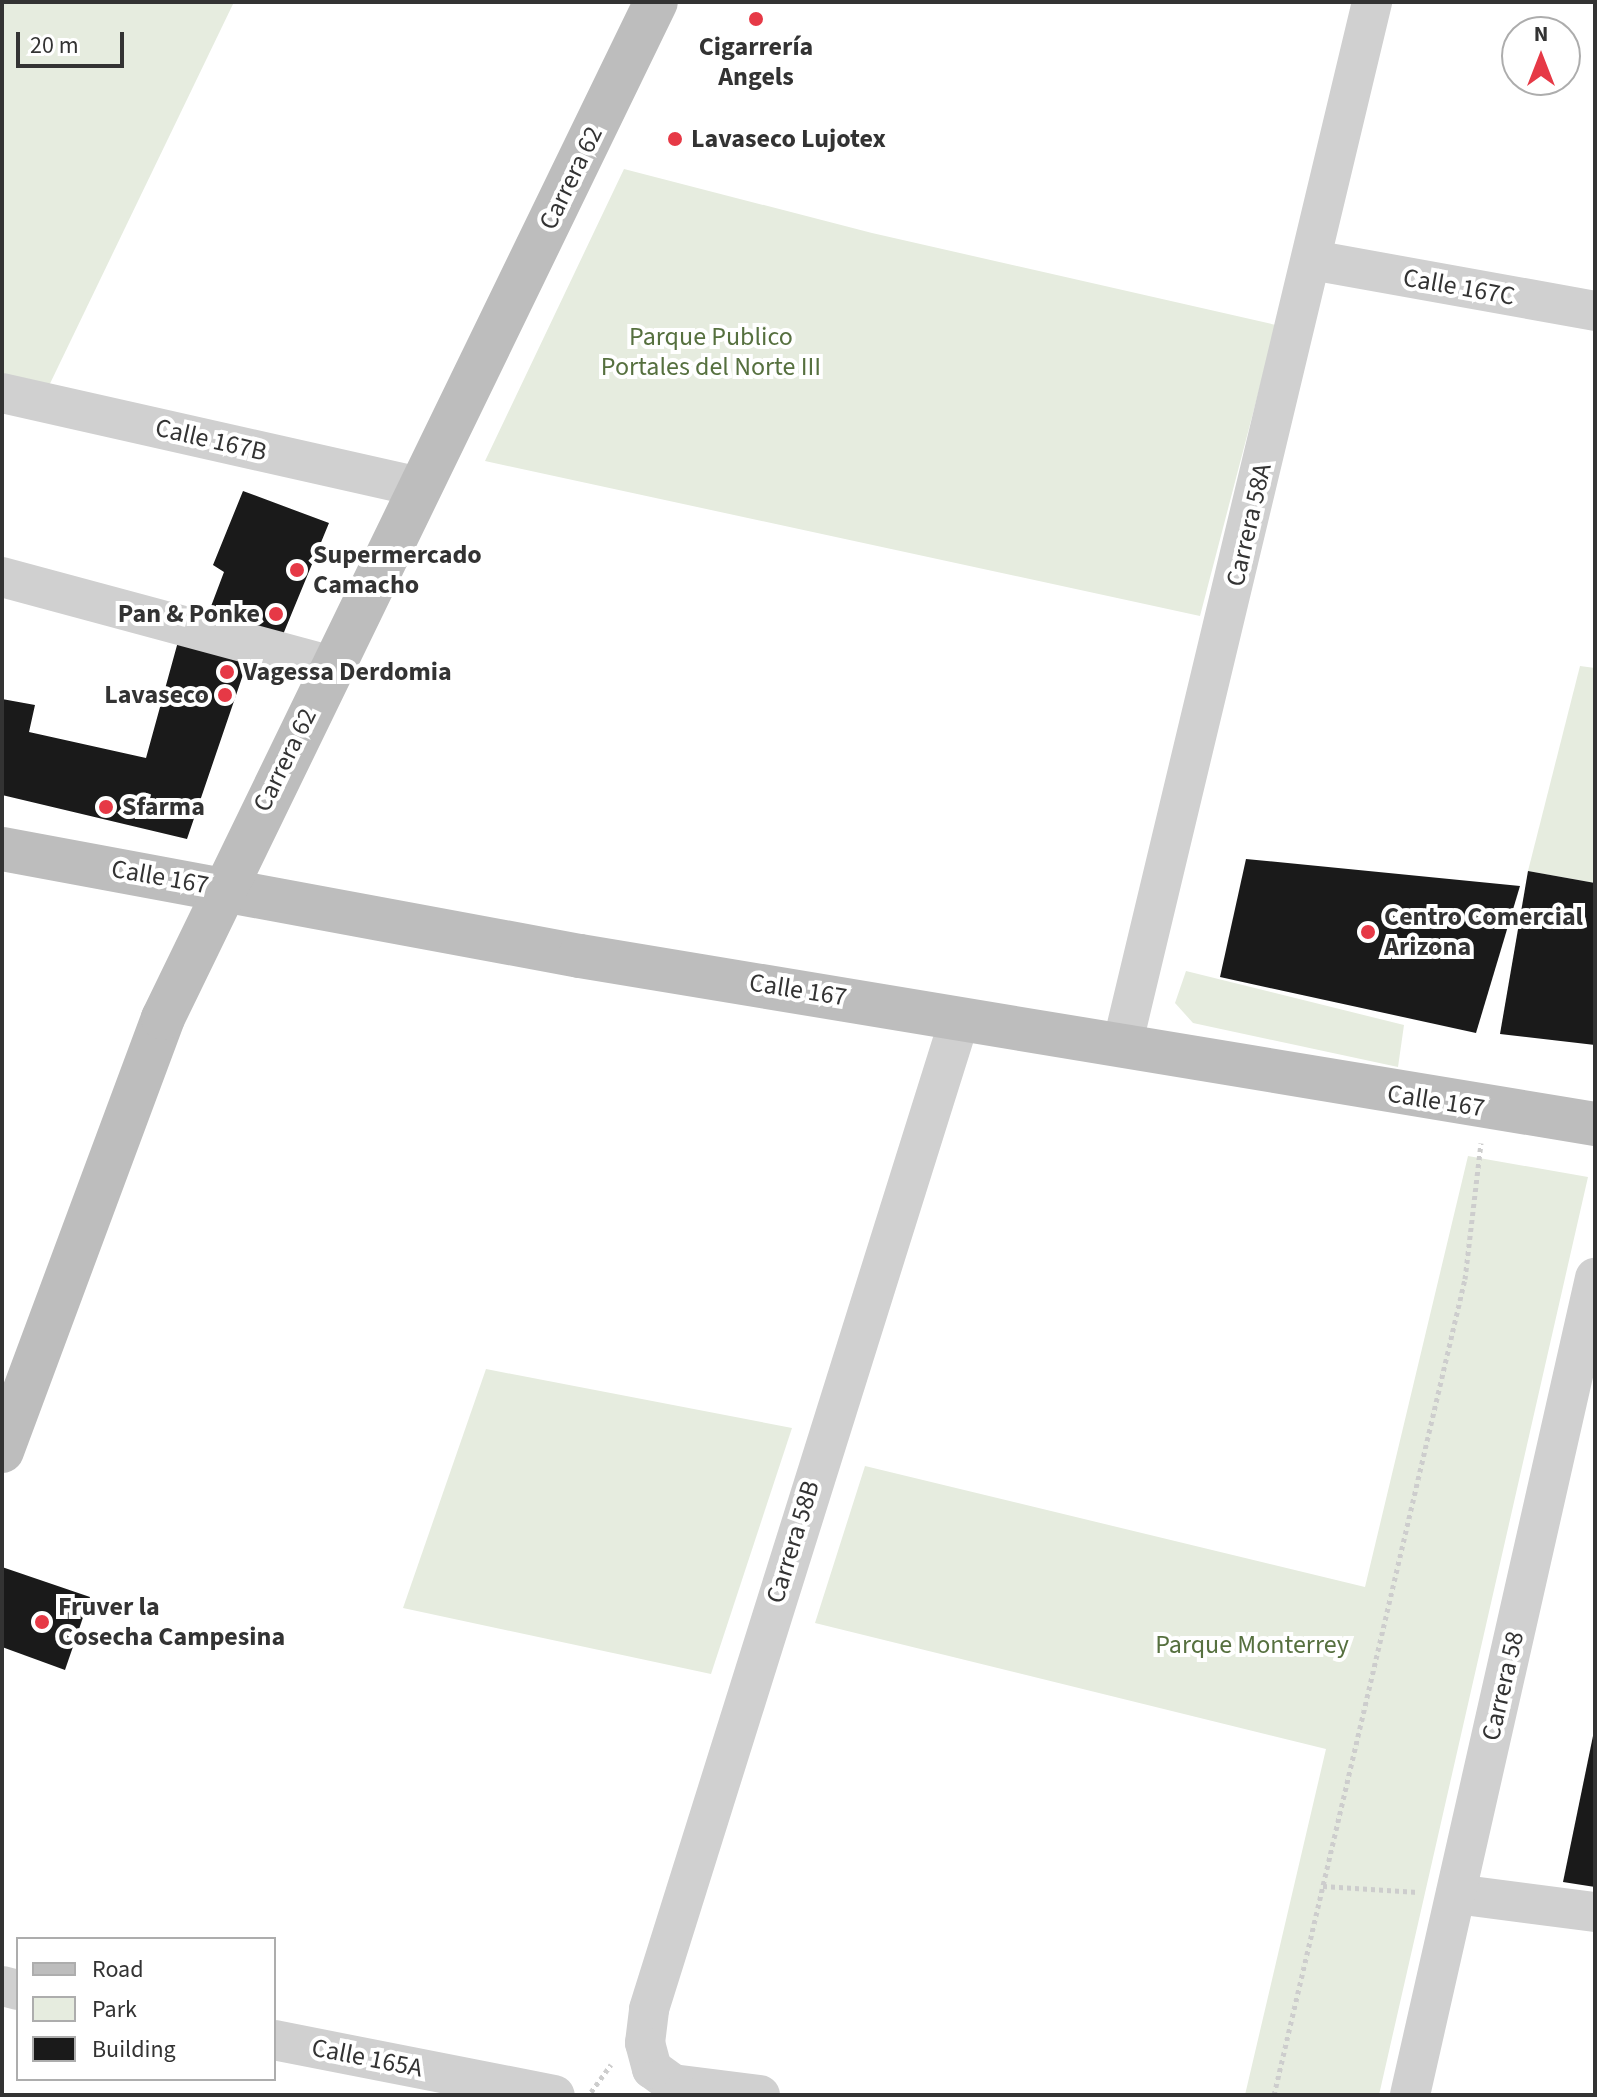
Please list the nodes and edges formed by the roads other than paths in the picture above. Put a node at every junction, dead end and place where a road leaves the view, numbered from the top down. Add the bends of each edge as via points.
1 (656, 2) edge
2 (1372, 2) edge
3 (1323, 262) dead end
4 (1595, 311) edge
5 (2, 393) edge
6 (420, 487) junction
7 (2, 577) edge
8 (332, 666) junction
9 (2, 849) edge
10 (222, 888) junction
11 (960, 1018) junction
12 (1122, 1046) junction
13 (1595, 1124) edge
14 (1595, 1278) edge
15 (2, 1451) edge
16 (1456, 1894) junction
17 (1595, 1912) edge
18 (276, 2040) edge
19 (555, 2095) edge
20 (760, 2095) edge
21 (1410, 2095) edge

1 - 6 street, Carrera 62
2 - 12 street, Carrera 58A
3 - 4 street, Calle 167C
5 - 6 street, Calle 167B
6 - 8 street, Carrera 62
7 - 8 street
8 - 10 street, Carrera 62
9 - 10 street, Calle 167
10 - 11 street, Calle 167 via 580,956
10 - 15 street, Carrera 62 via 163,1018
11 - 12 street, Calle 167
11 - 20 street, Carrera 58B via 649,2009 645,2043 652,2069 673,2084
12 - 13 street, Calle 167
14 - 16 street, Carrera 58
16 - 17 street
16 - 21 street, Carrera 58
18 - 19 street, Calle 165A

